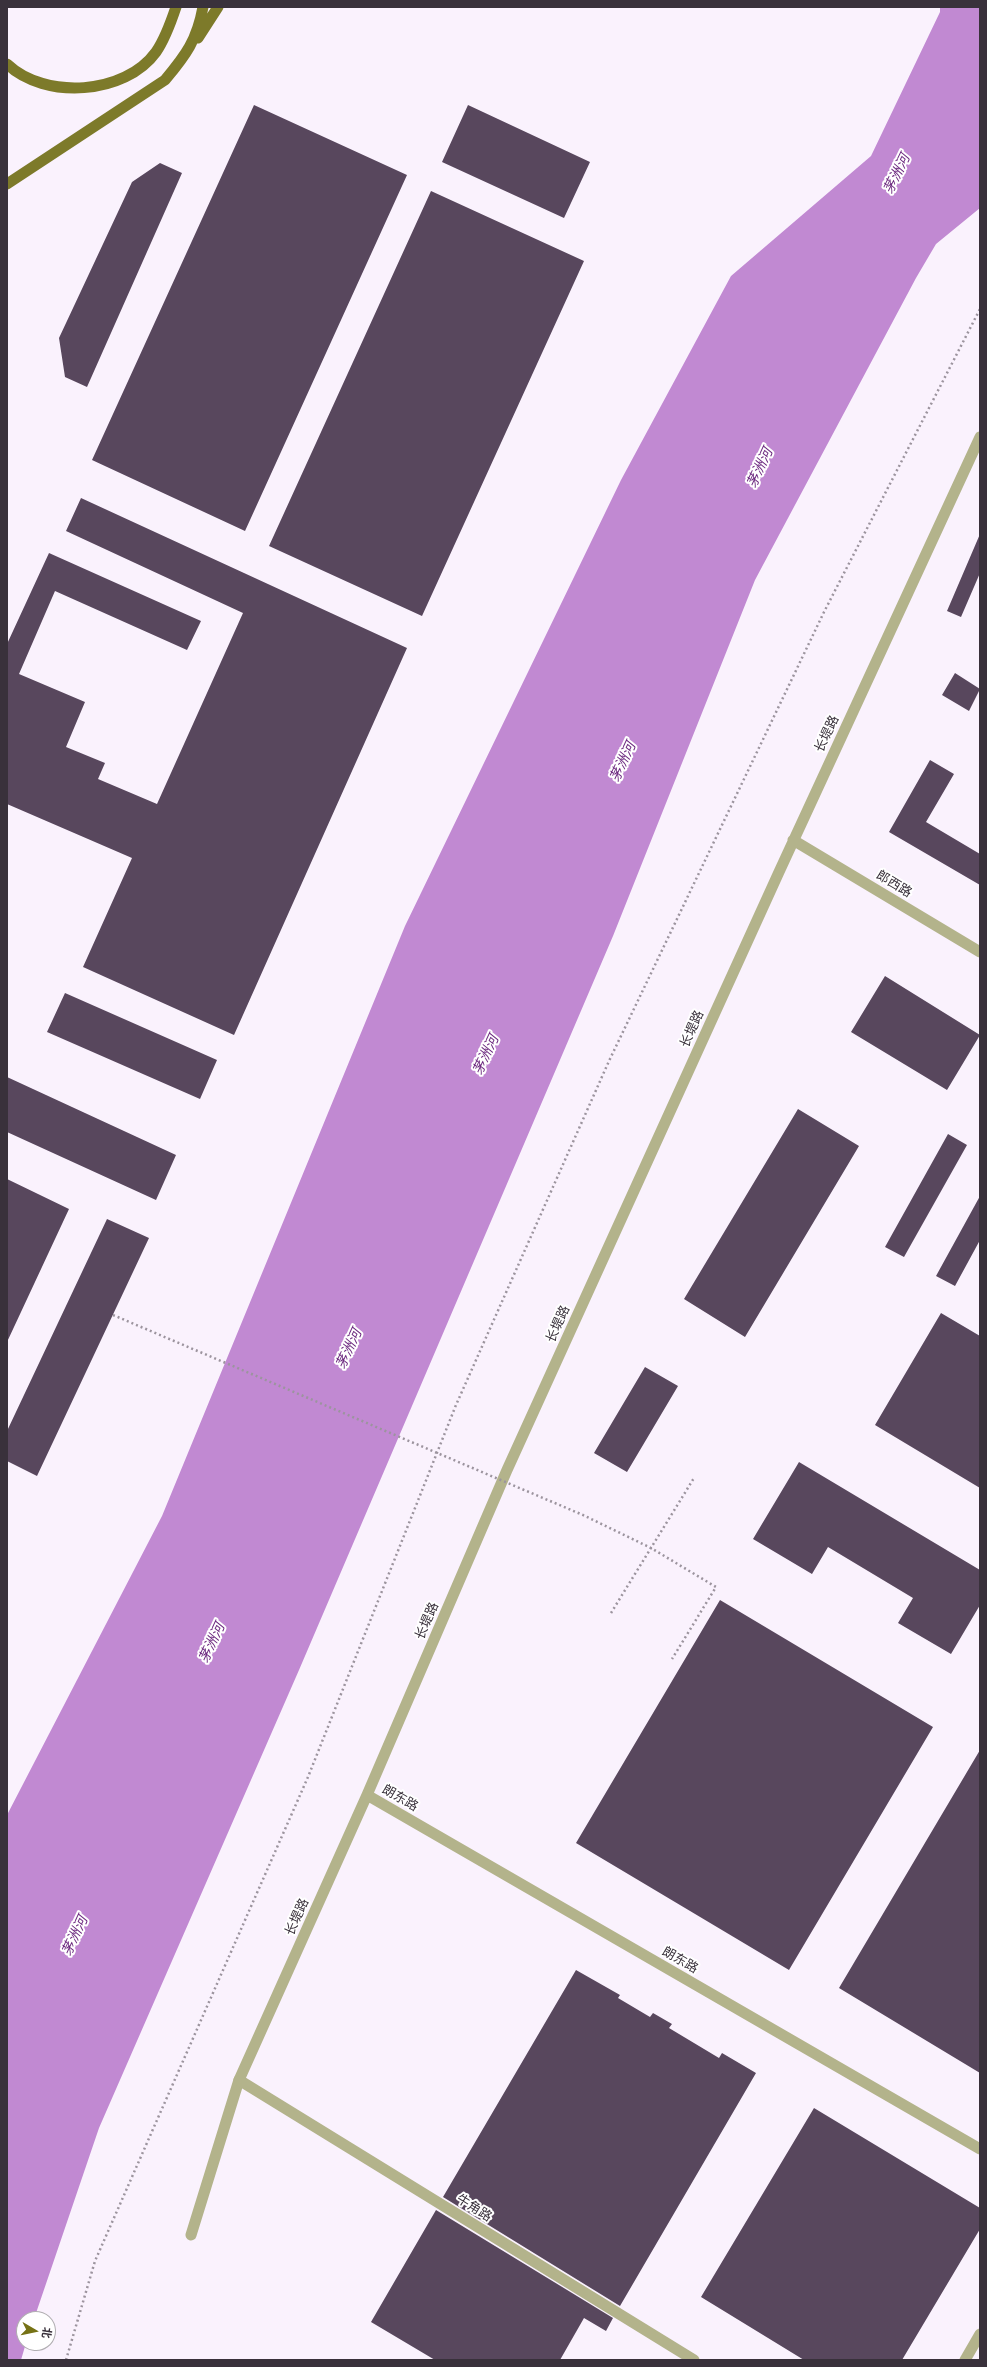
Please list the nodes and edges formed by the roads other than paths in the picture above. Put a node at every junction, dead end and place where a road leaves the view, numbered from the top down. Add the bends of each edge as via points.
1 (176, 7) edge
2 (203, 7) edge
3 (218, 7) edge
4 (185, 56) junction
5 (7, 64) edge
6 (7, 184) edge
7 (980, 437) edge
8 (793, 840) junction
9 (980, 952) edge
10 (367, 1795) junction
11 (239, 2080) junction
12 (980, 2149) edge
13 (191, 2235) dead end
14 (980, 2334) edge
15 (694, 2360) edge
16 (965, 2360) edge

1 - 5 main road via 156,52 137,70 103,86 69,88 42,84
2 - 4 main road via 199,27
3 - 4 main road
4 - 6 main road via 165,80
7 - 8 street, 长堤路
8 - 9 street, 郎西路
8 - 10 street, 长堤路 via 507,1470
10 - 11 street, 长堤路
10 - 12 street, 朗东路
11 - 13 street, 长堤路
11 - 15 street, 牛角路
14 - 16 street

